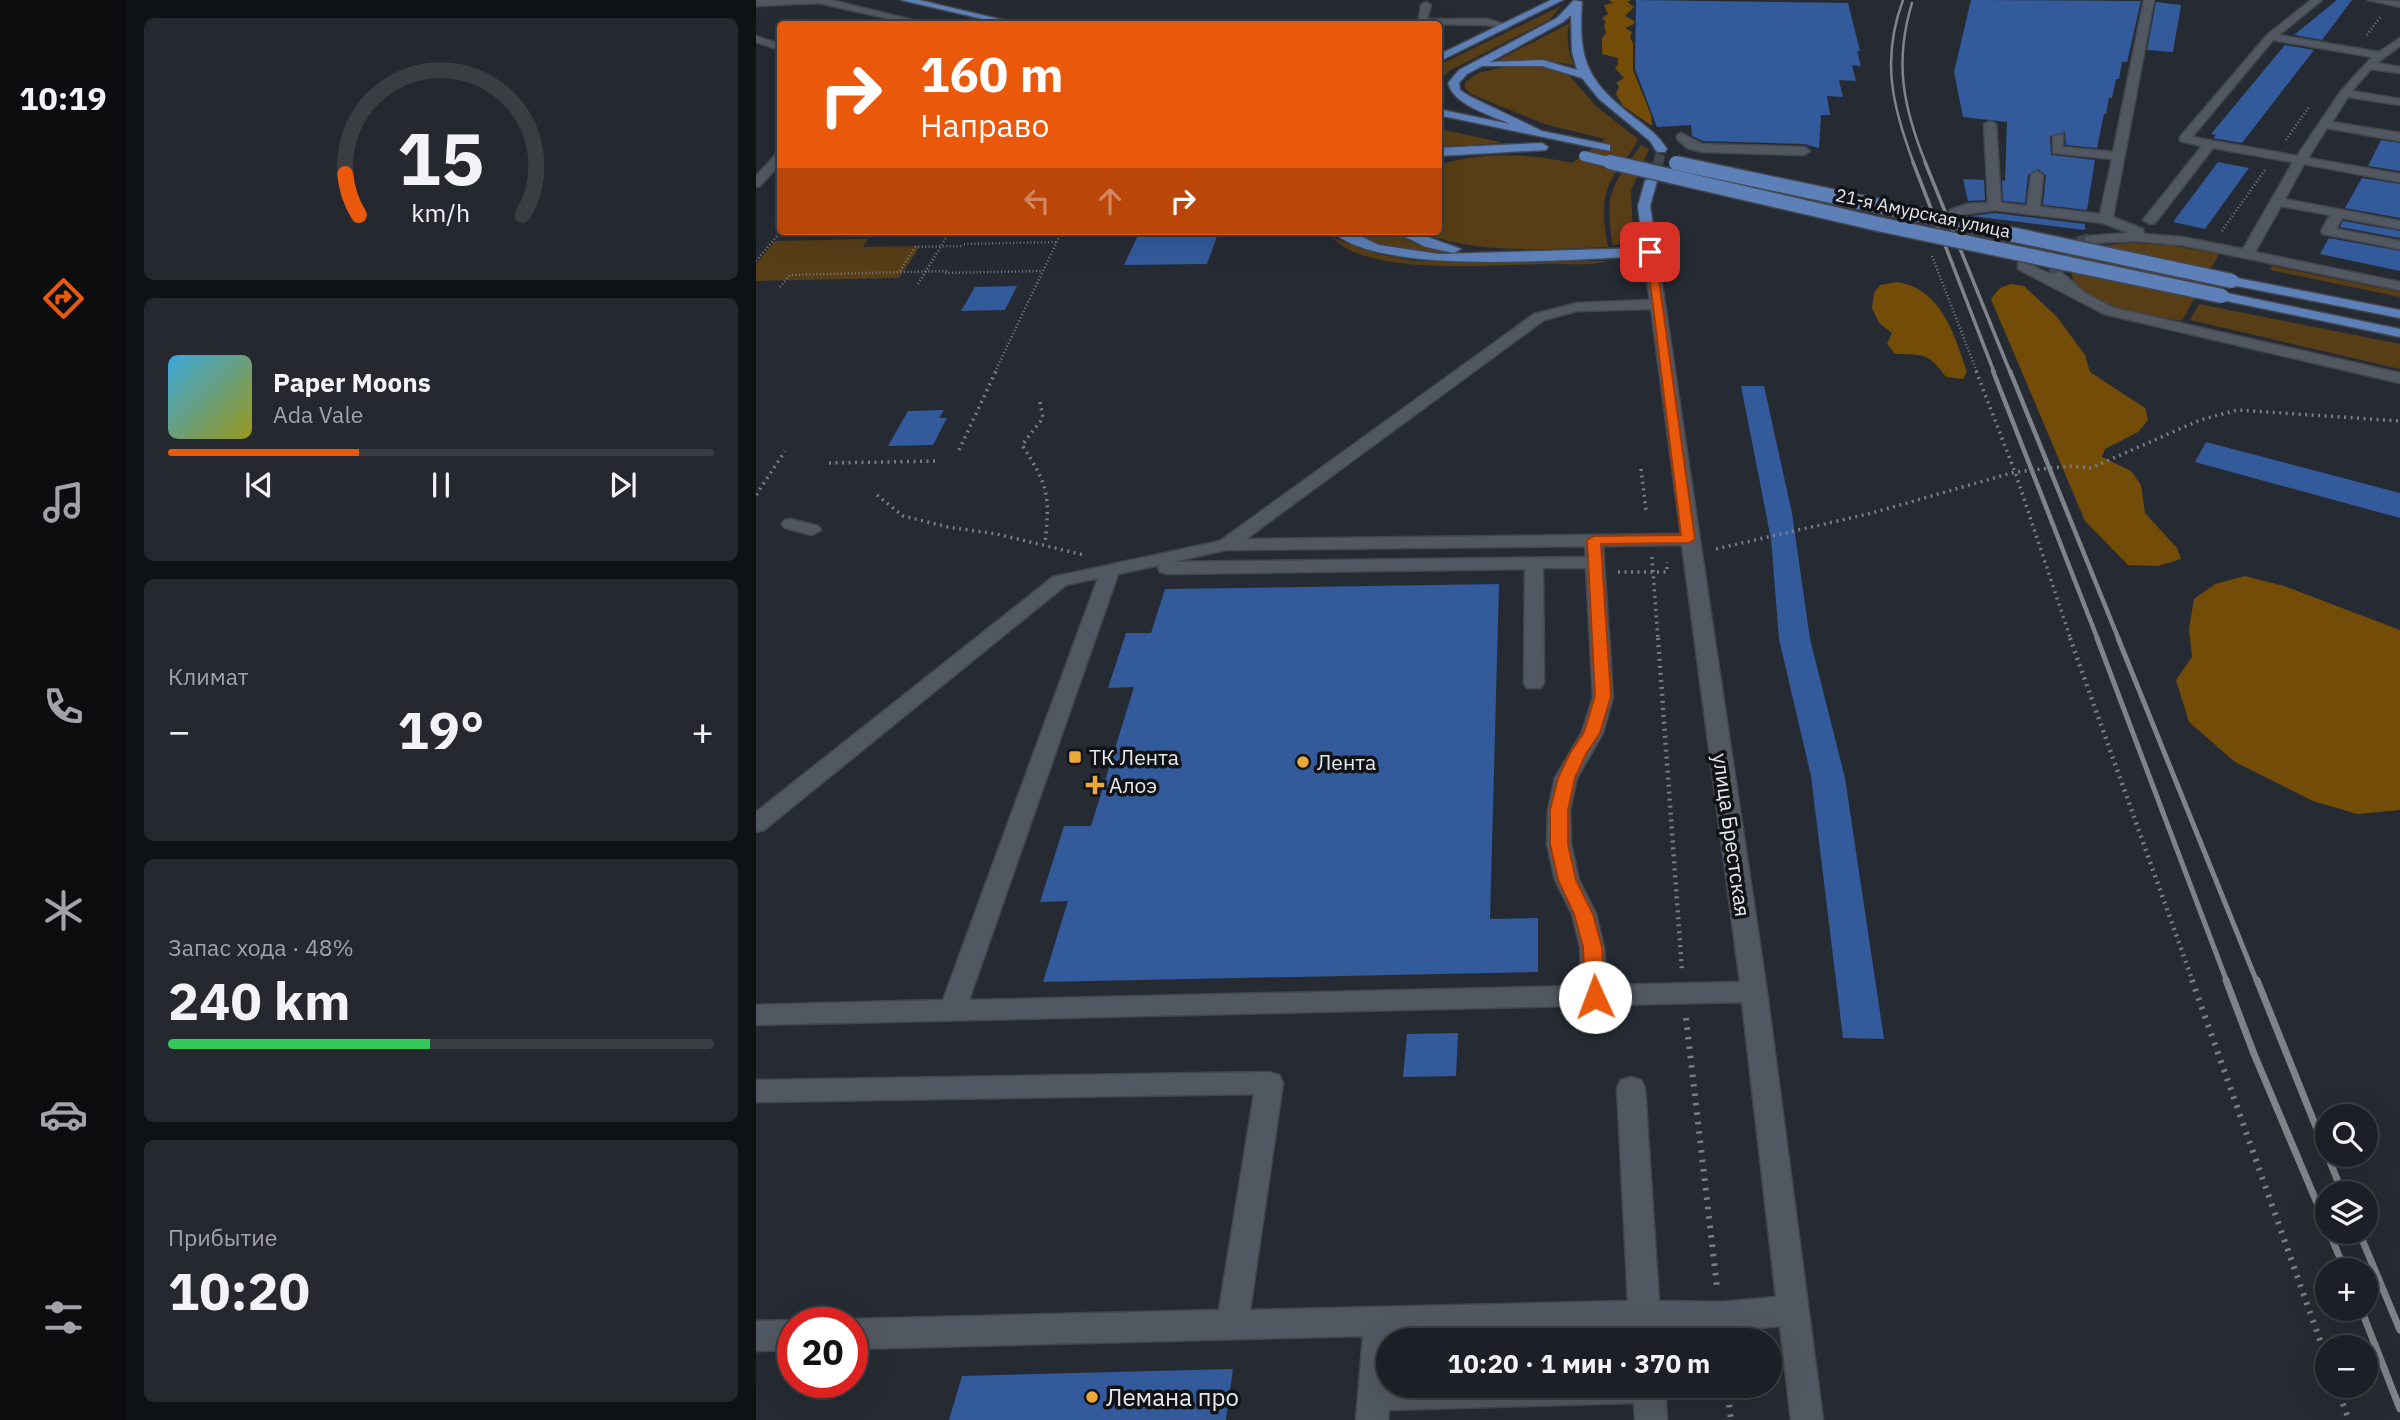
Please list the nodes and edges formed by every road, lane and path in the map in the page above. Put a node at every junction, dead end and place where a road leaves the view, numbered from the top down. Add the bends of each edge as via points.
1 (810, 0) edge
2 (906, 0) edge
3 (2149, 0) edge
4 (2318, 0) edge
5 (2372, 0) edge
6 (1555, 1) edge
7 (1577, 2) edge
8 (756, 3) edge
9 (2400, 4) edge
10 (1426, 5) dead end
11 (756, 16) edge
12 (910, 21) edge
13 (1001, 21) edge
14 (1421, 21) edge
15 (1442, 22) edge
16 (1506, 26) junction
17 (2271, 37) junction
18 (756, 39) edge
19 (2400, 41) edge
20 (777, 46) edge
21 (2378, 55) junction
22 (1442, 56) edge
23 (2368, 65) junction
24 (1470, 69) junction
25 (2400, 70) edge
26 (1584, 75) junction
27 (2345, 93) junction
28 (2400, 102) edge
29 (1442, 113) edge
30 (1990, 124) dead end
31 (2326, 124) junction
32 (1442, 125) edge
33 (1538, 133) junction
34 (2059, 136) dead end
35 (1681, 137) dead end
36 (2400, 137) edge
37 (2210, 144) junction
38 (1542, 147) junction
39 (1481, 149) junction
40 (1661, 149) dead end
41 (1804, 151) dead end
42 (1442, 152) edge
43 (2118, 156) junction
44 (1442, 158) edge
45 (777, 160) edge
46 (2300, 160) junction
47 (2037, 175) dead end
48 (2400, 178) edge
49 (1651, 181) tunnel mouth
50 (756, 183) edge
51 (2277, 201) junction
52 (1995, 206) junction
53 (2033, 211) junction
54 (1955, 213) dead end
55 (2338, 213) junction
56 (2106, 219) junction
57 (2150, 220) dead end
58 (2400, 225) edge
59 (948, 235) edge
60 (1060, 235) edge
61 (1346, 235) edge
62 (1410, 235) edge
63 (778, 236) dead end
64 (2150, 237) junction
65 (2090, 240) tunnel mouth
66 (1056, 242) junction
67 (2400, 245) edge
68 (941, 246) junction
69 (1650, 252) junction
70 (1931, 253) dead end
71 (2248, 253) junction
72 (1517, 255) junction
73 (756, 261) edge
74 (2023, 266) dead end
75 (926, 271) junction
76 (1041, 271) junction
77 (899, 272) junction
78 (918, 284) dead end
79 (2400, 286) edge
80 (780, 287) dead end
81 (1658, 304) junction
82 (2400, 314) edge
83 (2400, 333) edge
84 (2400, 378) edge
85 (1040, 402) dead end
86 (2400, 421) edge
87 (959, 450) dead end
88 (786, 451) dead end
89 (939, 461) dead end
90 (829, 463) dead end
91 (1641, 469) dead end
92 (2015, 472) junction
93 (756, 495) edge
94 (877, 495) dead end
95 (1646, 510) dead end
96 (791, 524) dead end
97 (812, 530) dead end
98 (1689, 539) junction
99 (1594, 540) junction
100 (1045, 544) junction
101 (1226, 545) junction
102 (1713, 550) dead end
103 (1652, 556) dead end
104 (1667, 562) dead end
105 (1534, 563) junction
106 (1596, 567) junction
107 (1118, 570) junction
108 (1653, 572) junction
109 (1534, 683) dead end
110 (756, 824) edge
111 (1754, 992) junction
112 (1683, 994) junction
113 (1595, 997) junction
114 (953, 1009) junction
115 (756, 1015) edge
116 (1631, 1088) dead end
117 (756, 1091) edge
118 (1793, 1310) junction
119 (1720, 1317) junction
120 (1380, 1321) junction
121 (1232, 1325) junction
122 (1645, 1328) edge
123 (868, 1334) edge
124 (777, 1335) edge
125 (2318, 1335) edge
126 (756, 1336) edge
127 (1497, 1398) edge
128 (1650, 1398) edge
129 (1728, 1398) edge
130 (2341, 1398) edge
131 (1373, 1407) edge
132 (1651, 1420) edge
133 (1731, 1420) edge
134 (1807, 1420) edge
135 (2349, 1420) edge

1 - 8 street
1 - 11 street
1 - 12 street
2 - 13 main road
3 - 43 street
4 - 17 street
5 - 9 street
6 - 7 main road
6 - 16 main road
7 - 24 main road via 1560,20
7 - 26 main road via 1574,45
10 - 14 street
15 - 16 street
16 - 22 main road
17 - 21 street
17 - 37 street via 2184,139
18 - 20 street
19 - 21 street
21 - 23 street
23 - 25 street
23 - 27 street
24 - 26 main road via 1532,62
24 - 33 main road via 1453,83 1458,94
26 - 40 main road
27 - 28 street
27 - 31 street
29 - 33 main road, 21-я Амурская улица
30 - 52 street
31 - 36 street
31 - 46 street
32 - 38 main road, 21-я Амурская улица
33 - 82 main road, 21-я Амурская улица, bridge
34 - 43 street via 2057,150
35 - 41 street via 1702,148
37 - 46 street
37 - 57 street
38 - 39 main road
38 - 83 main road, 21-я Амурская улица, bridge via 1878,224
39 - 42 main road
39 - 44 main road
43 - 56 street
45 - 50 street
46 - 48 street
46 - 51 street
47 - 53 street
49 - 69 main road via 1644,206
51 - 55 street
51 - 71 street
52 - 53 street
52 - 54 street
53 - 56 street
55 - 58 street
55 - 67 street via 2328,231
56 - 64 street
59 - 68 path
60 - 66 path
61 - 72 main road via 1406,255 1455,259
62 - 72 main road via 1440,247
63 - 73 path
64 - 65 street
64 - 71 street
66 - 68 path
66 - 76 path
68 - 75 path
68 - 77 path via 915,247
69 - 72 main road
69 - 81 street, улица Брестская
70 - 92 path
71 - 79 street
74 - 84 street via 2061,281 2081,298 2109,311
75 - 76 path
75 - 77 path
75 - 78 path
76 - 87 path
77 - 80 path via 790,275
81 - 98 street, улица Брестская
81 - 101 street via 1577,307 1539,317
85 - 100 path via 1043,418 1022,445 1046,480 1050,496
86 - 92 path via 2237,410 2200,420 2091,468
88 - 93 path
89 - 90 path
91 - 95 path
92 - 102 path via 1872,513
92 - 125 path
94 - 100 path via 903,516
96 - 97 street
98 - 99 street
98 - 111 street, улица Брестская
99 - 101 street
99 - 106 street
100 - 107 path
101 - 107 street
103 - 108 path
104 - 108 path via 1667,572
105 - 106 street
105 - 107 street
105 - 109 street
106 - 108 path
106 - 113 street via 1603,696 1592,733 1566,778 1559,810 1559,844 1567,880 1584,914 1592,947
107 - 110 street via 1060,581
107 - 114 street
108 - 112 path
111 - 112 street
111 - 118 street, улица Брестская
112 - 113 street
112 - 119 path
113 - 114 street
114 - 115 street
116 - 122 street
117 - 121 street via 1269,1083
118 - 119 street
118 - 134 street, улица Брестская
119 - 122 street
120 - 121 street
120 - 122 street
120 - 131 street
121 - 123 street
124 - 126 street
127 - 131 street
128 - 132 street
129 - 133 path
130 - 135 path

